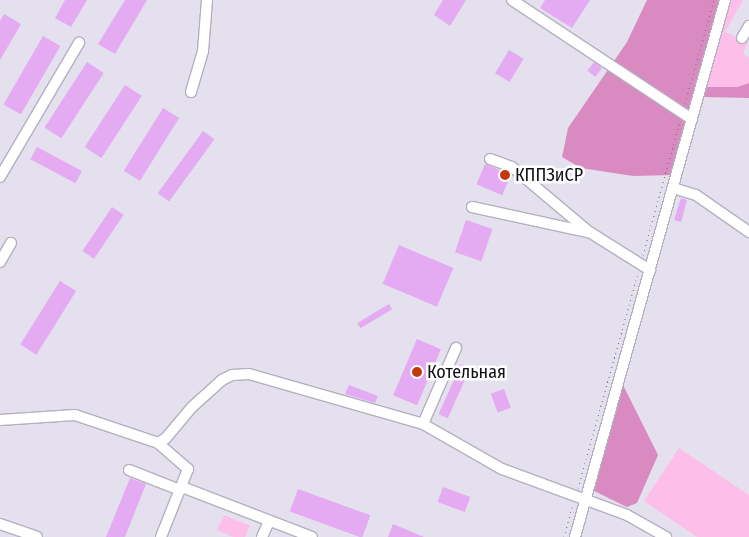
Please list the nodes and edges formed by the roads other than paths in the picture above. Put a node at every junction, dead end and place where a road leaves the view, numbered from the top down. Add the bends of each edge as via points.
1 (207, 0) edge
2 (512, 0) edge
3 (725, 0) edge
4 (749, 26) edge
5 (742, 38) dead end
6 (79, 43) dead end
7 (191, 92) dead end
8 (692, 119) junction
9 (490, 159) dead end
10 (0, 177) edge
11 (673, 188) junction
12 (472, 208) dead end
13 (749, 232) edge
14 (591, 233) junction
15 (12, 243) dead end
16 (0, 262) edge
17 (650, 270) junction
18 (456, 348) dead end
19 (0, 420) edge
20 (423, 424) junction
21 (158, 442) junction
22 (129, 470) dead end
23 (181, 488) junction
24 (586, 502) junction
25 (269, 521) junction
26 (0, 524) edge
27 (38, 537) edge
28 (161, 537) edge
29 (262, 537) edge
30 (310, 537) edge
31 (575, 537) edge
32 (666, 537) edge

1 - 7 street via 203,51
2 - 8 street
3 - 8 street
4 - 5 street
6 - 10 street
8 - 11 street
9 - 14 street via 512,167
11 - 13 street via 696,196
11 - 17 street
12 - 14 street
14 - 17 street
15 - 16 street
17 - 24 street
18 - 20 street
19 - 21 street via 75,415
20 - 21 street via 240,373 222,380 192,406 166,438
20 - 24 street via 502,469
21 - 23 street via 188,469
22 - 23 street
23 - 25 street
23 - 28 street
24 - 31 street
24 - 32 street via 627,515
25 - 29 street
25 - 30 street
26 - 27 street

